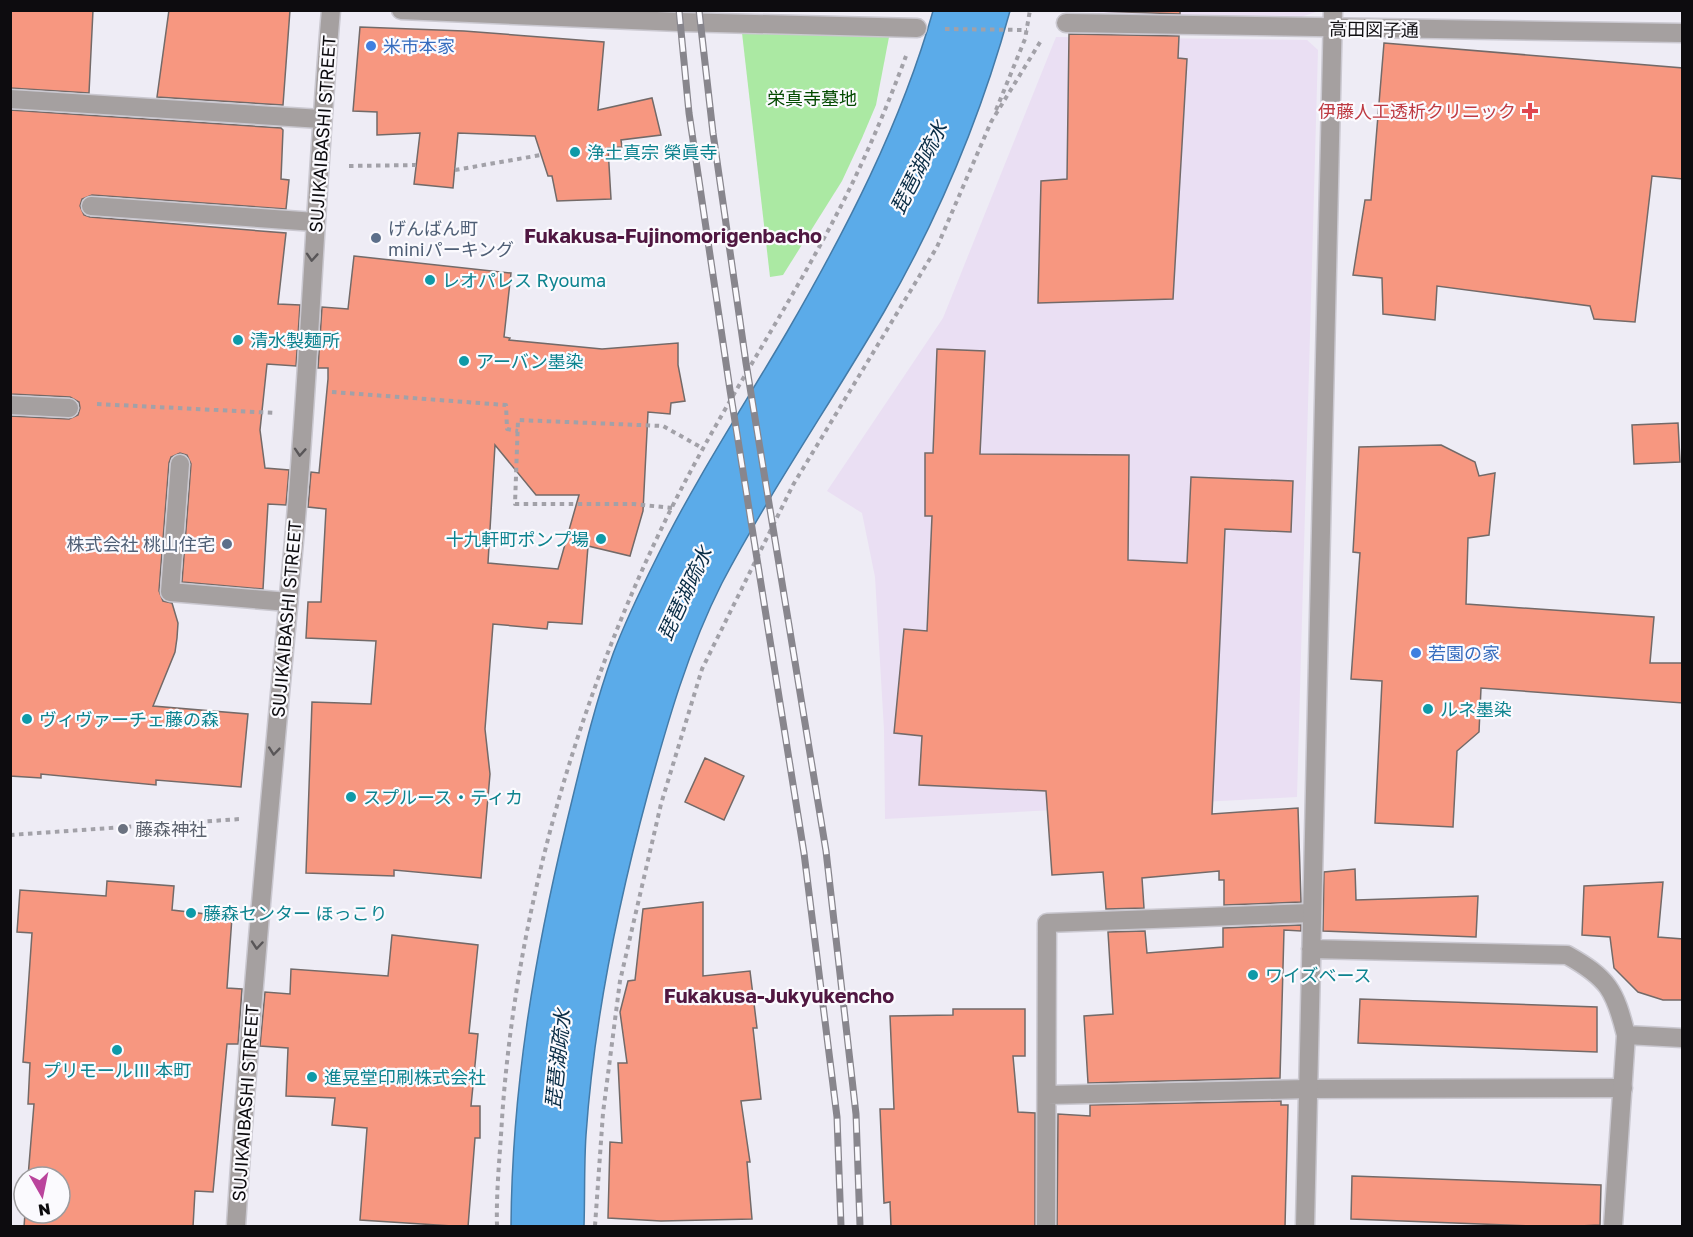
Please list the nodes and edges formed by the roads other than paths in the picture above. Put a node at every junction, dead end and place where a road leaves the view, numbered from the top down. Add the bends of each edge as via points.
1 (331, 10) edge
2 (401, 10) edge
3 (587, 14) edge
4 (725, 16) edge
5 (1332, 19) edge
6 (1066, 23) road end
7 (917, 28) road end
8 (1683, 33) edge
9 (10, 99) edge
10 (321, 119) junction
11 (91, 206) dead end
12 (315, 222) junction
13 (10, 405) edge
14 (69, 408) road end
15 (180, 464) dead end
16 (288, 602) junction
17 (1312, 913) junction
18 (1311, 949) junction
19 (1626, 1035) junction
20 (1683, 1038) edge
21 (1623, 1088) junction
22 (1308, 1089) junction
23 (1048, 1095) junction
24 (236, 1227) edge
25 (1046, 1227) edge
26 (1305, 1227) edge
27 (1613, 1227) edge

1 - 10 street, SUJIKAIBASHI STREET
2 - 3 street
3 - 4 street
4 - 7 street
5 - 6 street, 高田図子通
5 - 8 street, 高田図子通
5 - 17 street
9 - 10 street
10 - 12 street, SUJIKAIBASHI STREET
11 - 12 street
12 -> 16 street, SUJIKAIBASHI STREET
13 - 14 street
15 - 16 street via 170,592
16 -> 24 street, SUJIKAIBASHI STREET
17 - 18 street
17 - 23 street via 1047,923
18 - 19 street via 1567,955 1595,971 1618,999
18 - 22 street
19 - 20 street
19 - 21 street
21 - 22 street
21 - 27 street
22 - 23 street
22 - 26 street
23 - 25 street

